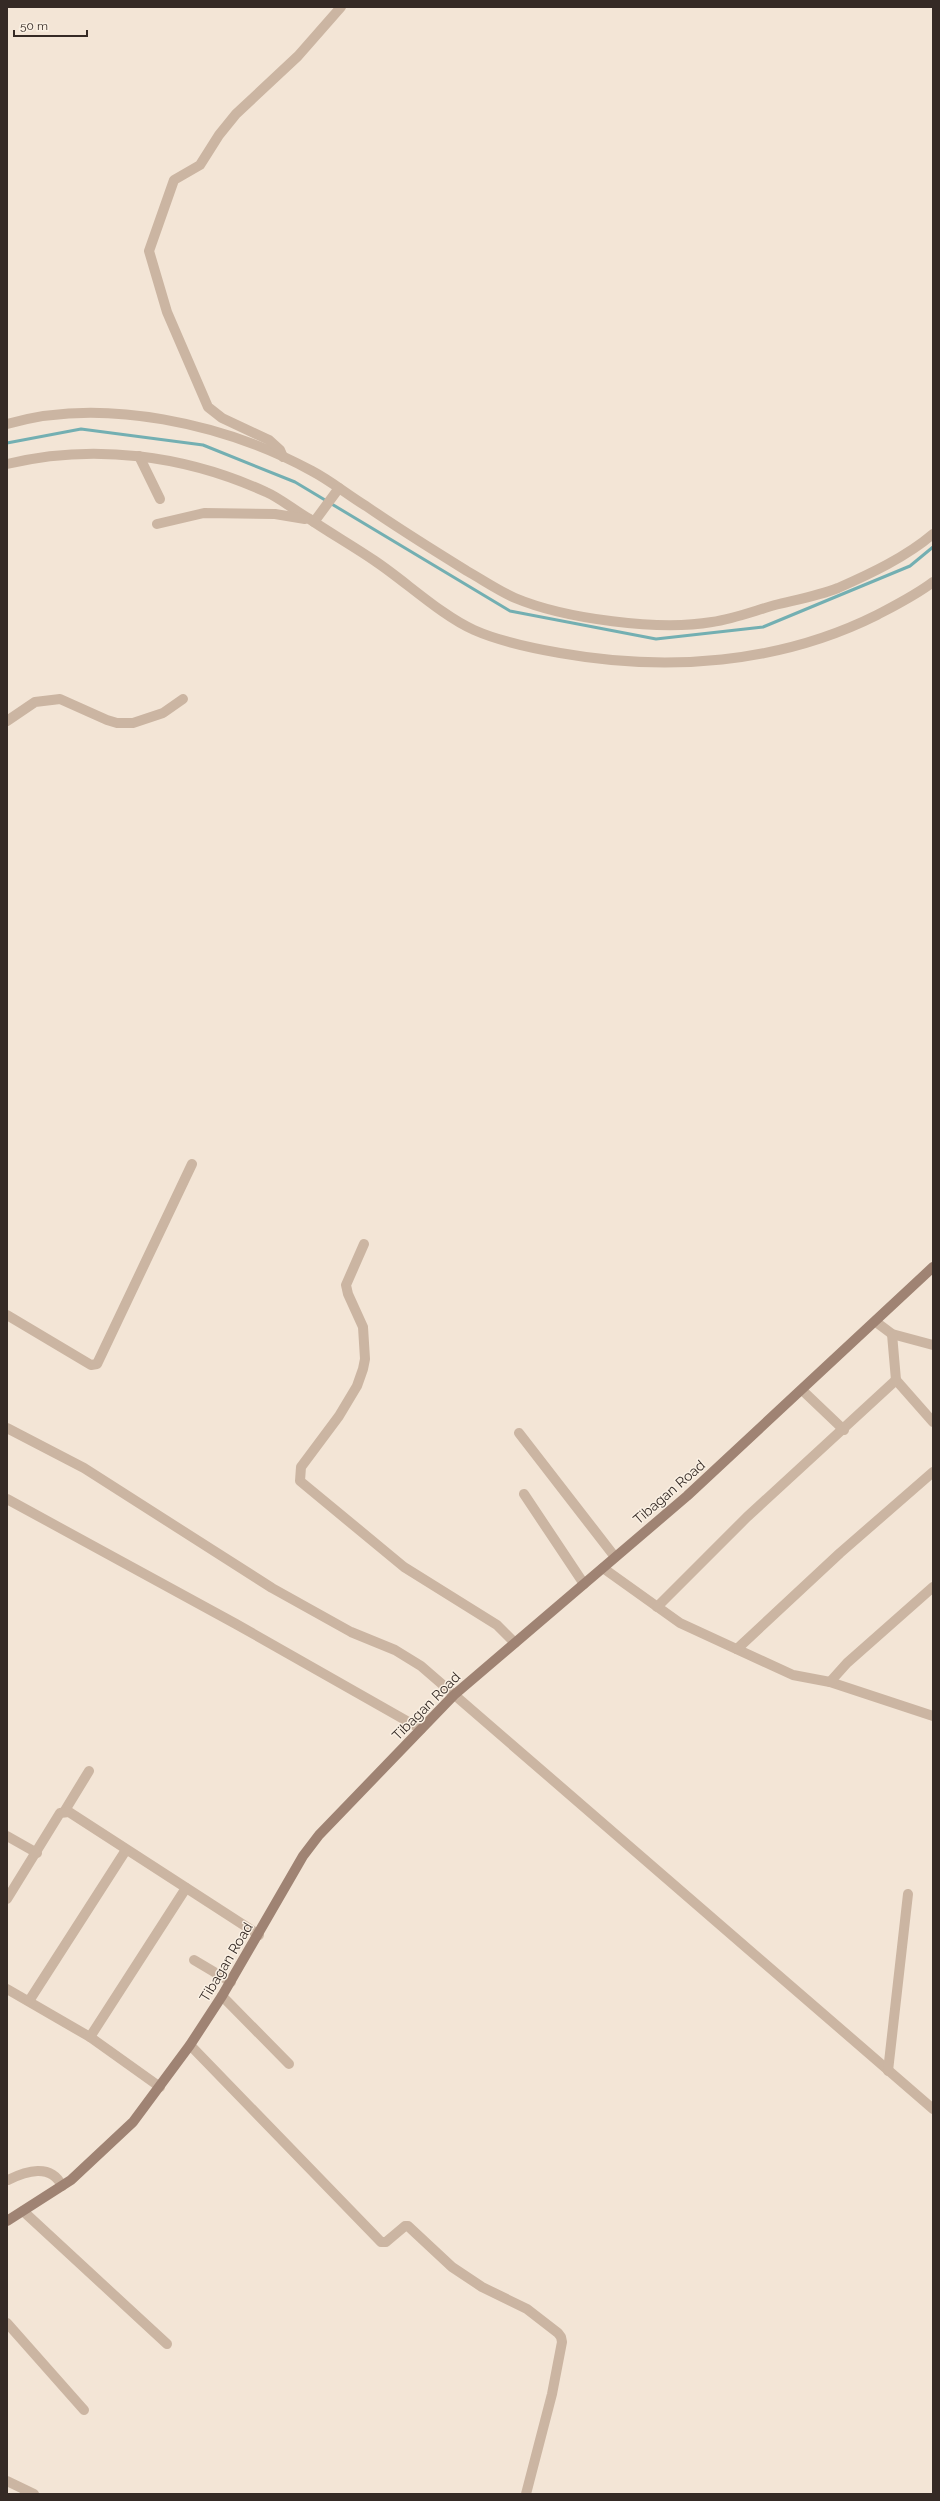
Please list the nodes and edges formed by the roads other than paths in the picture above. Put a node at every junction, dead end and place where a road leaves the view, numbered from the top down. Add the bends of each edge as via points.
1 (341, 7) edge
2 (7, 424) edge
3 (139, 456) junction
4 (283, 457) junction
5 (7, 464) edge
6 (337, 491) junction
7 (160, 499) dead end
8 (312, 521) junction
9 (157, 524) dead end
10 (933, 534) edge
11 (933, 582) edge
12 (183, 699) dead end
13 (7, 721) edge
14 (192, 1164) dead end
15 (364, 1244) dead end
16 (933, 1267) edge
17 (7, 1315) edge
18 (876, 1322) junction
19 (892, 1334) junction
20 (933, 1345) edge
21 (896, 1380) junction
22 (802, 1390) junction
23 (933, 1422) edge
24 (7, 1428) edge
25 (844, 1430) junction
26 (519, 1433) dead end
27 (933, 1472) edge
28 (524, 1494) dead end
29 (7, 1498) edge
30 (615, 1557) junction
31 (603, 1568) junction
32 (584, 1584) junction
33 (933, 1587) edge
34 (657, 1607) junction
35 (514, 1643) junction
36 (737, 1649) junction
37 (830, 1682) junction
38 (454, 1694) junction
39 (931, 1713) edge
40 (421, 1729) junction
41 (89, 1771) dead end
42 (64, 1812) junction
43 (7, 1836) edge
44 (126, 1850) junction
45 (37, 1853) junction
46 (186, 1888) junction
47 (908, 1894) dead end
48 (7, 1899) edge
49 (258, 1935) junction
50 (194, 1960) dead end
51 (231, 1982) junction
52 (7, 1989) edge
53 (222, 1996) junction
54 (29, 2001) junction
55 (90, 2037) junction
56 (190, 2044) junction
57 (289, 2064) dead end
58 (888, 2071) junction
59 (160, 2087) junction
60 (933, 2109) edge
61 (8, 2180) edge
62 (62, 2186) junction
63 (23, 2211) junction
64 (7, 2221) edge
65 (7, 2323) edge
66 (167, 2344) dead end
67 (84, 2410) dead end
68 (7, 2481) edge
69 (34, 2494) edge
70 (526, 2494) edge

1 - 4 street via 298,56 236,114 200,165 174,180 149,251 167,312 208,407 222,418 269,440 280,450
2 - 4 street via 37,416 77,412 142,417 197,427
3 - 5 street via 80,454
3 - 7 street
3 - 8 street via 198,467 267,492
4 - 6 street via 312,471
6 - 8 street
6 - 10 street via 515,598 553,610 607,620 651,624 712,622 836,589 917,547
8 - 9 street via 275,514 204,513
8 - 11 street via 375,561 471,629 502,641 539,649 617,660 684,663 733,659 816,641 890,608
12 - 13 street via 163,713 132,723 107,720 60,700 35,702
14 - 17 street via 97,1364 91,1365
15 - 35 street via 346,1285 363,1327 363,1369 357,1386 340,1416 301,1467 300,1480 404,1567 497,1624
16 - 18 main road, Tibagan Road
18 - 19 street
18 - 22 main road, Tibagan Road
19 - 20 street
19 - 21 street
21 - 23 street
21 - 25 street
22 - 25 street
22 - 30 main road, Tibagan Road via 687,1496
24 - 38 street via 84,1468 272,1588 351,1632 406,1656
25 - 34 street via 747,1517
26 - 30 street
27 - 36 street via 840,1553
28 - 32 street
29 - 40 street
30 - 31 main road, Tibagan Road
31 - 32 main road, Tibagan Road
31 - 34 street
32 - 35 main road, Tibagan Road
33 - 37 street
34 - 36 street via 680,1623
35 - 38 main road, Tibagan Road
36 - 37 street via 793,1675
37 - 39 street
38 - 40 main road, Tibagan Road
38 - 58 street
40 - 49 main road, Tibagan Road via 319,1835 303,1856
41 - 42 street
42 - 44 street via 69,1812
42 - 45 street via 60,1813
43 - 45 street
44 - 46 street
44 - 54 street
45 - 48 street
46 - 49 street
46 - 55 street
47 - 58 street
49 - 51 main road, Tibagan Road
50 - 51 street
51 - 53 main road, Tibagan Road
52 - 54 street
53 - 56 main road, Tibagan Road
53 - 57 street
54 - 55 street
55 - 59 street
56 - 59 main road, Tibagan Road
56 - 70 street via 381,2242 386,2242 408,2226 469,2279 527,2309 558,2333 562,2342 552,2394
58 - 60 street
59 - 62 main road, Tibagan Road via 133,2122 103,2152
61 - 62 street via 31,2171 50,2173 57,2177
62 - 63 main road, Tibagan Road
63 - 64 main road, Tibagan Road
63 - 66 street
65 - 67 street
68 - 69 street

